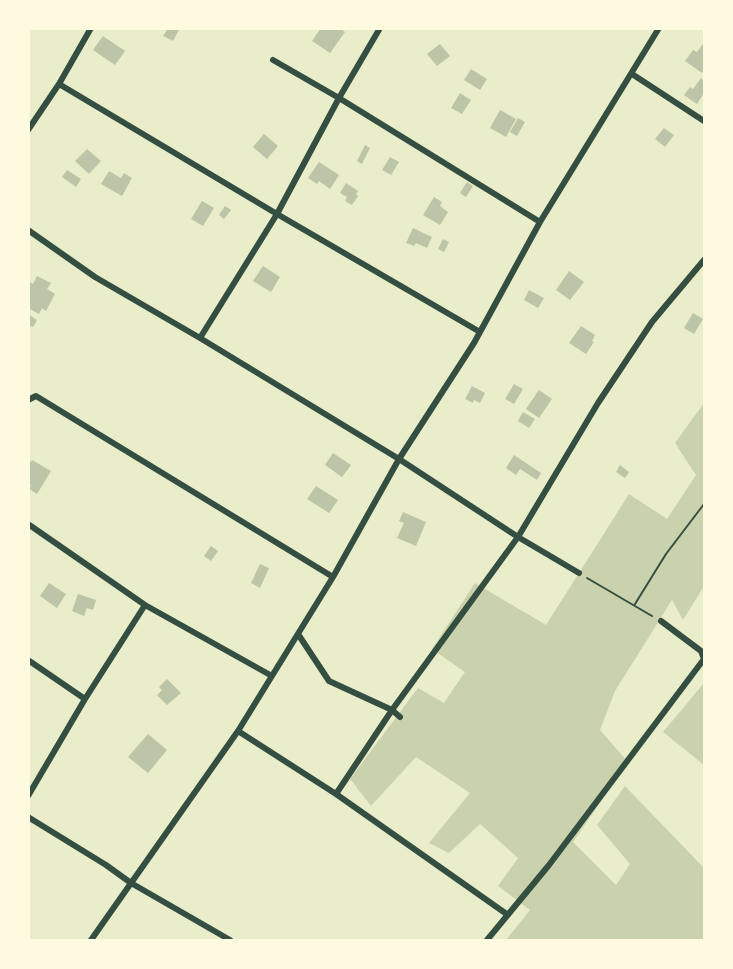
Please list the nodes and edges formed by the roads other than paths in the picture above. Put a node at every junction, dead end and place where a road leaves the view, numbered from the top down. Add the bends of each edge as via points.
1 (91, 28) edge
2 (380, 28) edge
3 (659, 28) edge
4 (273, 60) dead end
5 (632, 74) junction
6 (59, 84) junction
7 (339, 98) junction
8 (705, 122) edge
9 (28, 130) edge
10 (277, 214) junction
11 (540, 222) junction
12 (28, 230) edge
13 (705, 260) edge
14 (480, 332) junction
15 (200, 338) junction
16 (28, 400) edge
17 (399, 459) junction
18 (28, 524) edge
19 (518, 537) junction
20 (579, 573) road end
21 (333, 577) junction
22 (145, 605) junction
23 (661, 621) road end
24 (298, 634) junction
25 (28, 660) edge
26 (272, 676) junction
27 (85, 699) junction
28 (392, 710) junction
29 (400, 717) dead end
30 (238, 731) junction
31 (336, 794) junction
32 (28, 796) edge
33 (28, 817) edge
34 (131, 883) junction
35 (508, 915) junction
36 (91, 940) edge
37 (230, 940) edge
38 (487, 940) edge

1 - 6 street
2 - 7 street
3 - 5 street
4 - 7 street
5 - 8 street
5 - 11 street
6 - 9 street
6 - 10 street
7 - 10 street
7 - 11 street
10 - 14 street
10 - 15 street
11 - 14 street
12 - 15 street via 95,277
13 - 19 street via 652,322
14 - 17 street
15 - 17 street
16 - 21 street via 36,396
17 - 19 street
17 - 21 street
18 - 22 street
19 - 20 street
19 - 28 street
21 - 24 street
22 - 26 street
22 - 27 street
23 - 35 street via 705,658
24 - 26 street
24 - 28 street via 329,681
25 - 27 street
26 - 30 street
27 - 32 street
28 - 29 street
28 - 31 street
30 - 31 street
30 - 34 street
31 - 35 street
33 - 34 street
34 - 36 street
34 - 37 street
35 - 38 street

